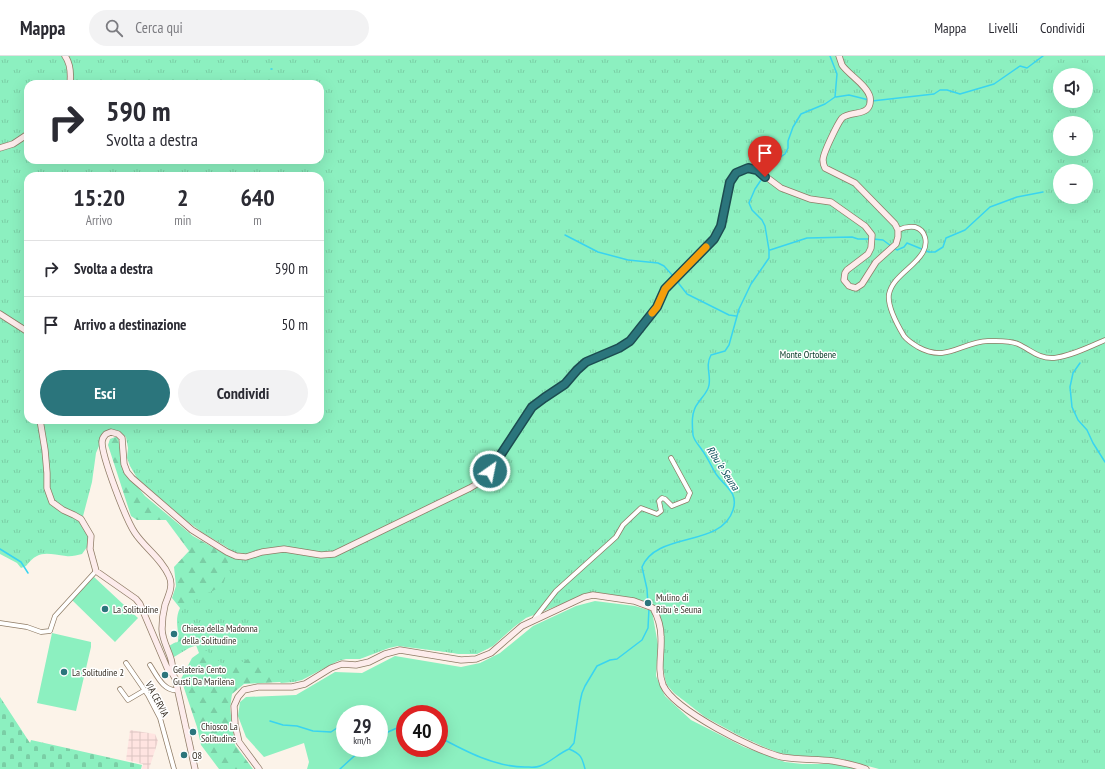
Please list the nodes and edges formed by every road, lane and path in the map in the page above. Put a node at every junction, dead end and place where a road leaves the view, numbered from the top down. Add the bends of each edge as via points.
1 (65, 56) edge
2 (839, 56) edge
3 (70, 80) edge
4 (24, 137) edge
5 (0, 148) edge
6 (898, 230) junction
7 (0, 314) edge
8 (24, 329) edge
9 (1105, 340) edge
10 (41, 424) edge
11 (671, 458) dead end
12 (96, 570) junction
13 (535, 618) junction
14 (0, 623) edge
15 (126, 663) dead end
16 (150, 665) dead end
17 (172, 672) junction
18 (120, 689) dead end
19 (145, 690) junction
20 (178, 690) junction
21 (195, 768) edge
22 (174, 769) edge
23 (202, 769) edge
24 (259, 769) edge
25 (866, 769) edge

1 - 3 street via 68,60
2 - 6 street via 842,65 866,89 870,97 869,106 865,112 848,115 842,119 824,153 824,168 855,183
4 - 5 street
6 - 9 street via 909,226 917,228 925,236 923,252 893,285 888,300 905,337 912,344 939,354 986,341 1008,341 1035,355 1053,358
6 - 17 street via 896,244 872,266 862,284 856,288 849,286 844,280 846,270 868,254 871,248 872,238 865,226 831,202 810,199 781,188 757,170 748,168 736,173 730,182 721,226 714,239 665,289 657,307 630,341 586,362 565,384 532,407 480,482 334,554 321,555 284,549 246,557 227,552 192,530 132,478 124,464 122,438 118,434 108,432 103,438 103,449 132,528 171,580 162,630 173,666
7 - 8 street
10 - 12 street via 48,473 47,488 52,502 81,519 91,536 90,549
11 - 13 street via 690,493 687,500 672,506 662,498 659,501 661,511 657,514 641,508 623,525 616,537 556,591
12 - 14 street via 55,616 50,631 40,632 27,627
12 - 17 street via 140,604 168,670
13 - 24 street via 491,653 476,659 461,660 400,650 384,654 369,662 356,665 342,664 305,684 244,690 234,706 234,724 239,742
13 - 25 street via 593,595 634,601 653,608 658,617 661,637 660,674 664,687 674,700 718,730 773,754 789,758 833,761
15 - 19 street, VIA CERVIA
16 - 20 street via 164,686 172,691
17 - 20 street
18 - 19 street via 128,700
19 - 22 street, VIA CERVIA via 160,718
20 - 21 street
21 - 23 street

